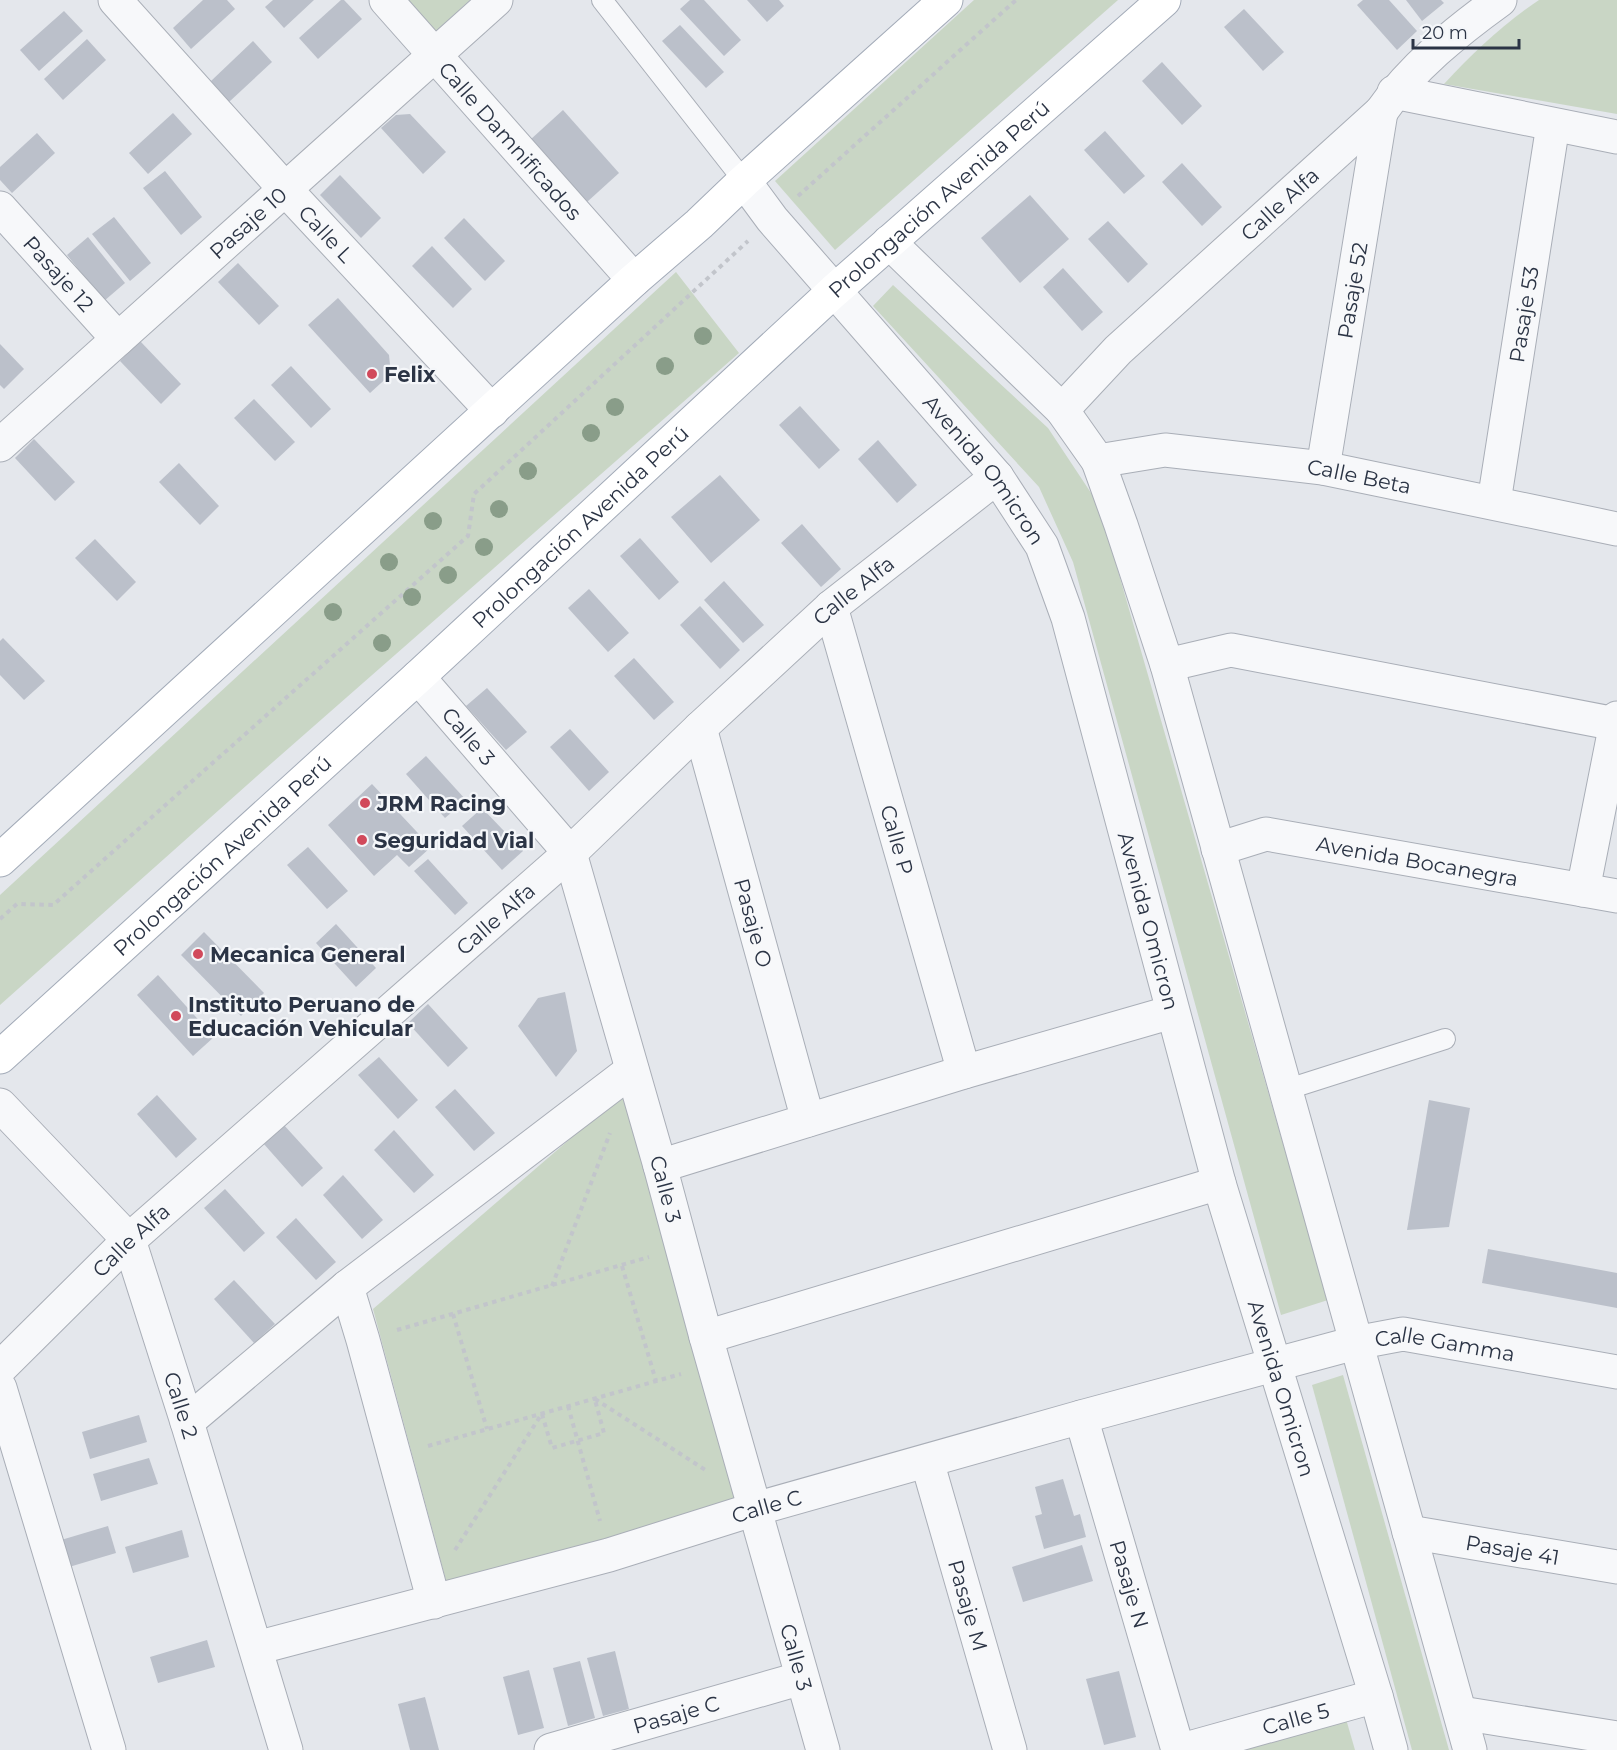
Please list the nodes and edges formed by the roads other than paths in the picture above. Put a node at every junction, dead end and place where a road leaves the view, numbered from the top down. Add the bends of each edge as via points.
1 (115, 0) edge
2 (386, 0) edge
3 (496, 0) edge
4 (602, 0) edge
5 (946, 0) edge
6 (1164, 0) edge
7 (1500, 0) edge
8 (435, 56) junction
9 (1387, 102) junction
10 (1553, 125) junction
11 (1617, 137) edge
12 (744, 181) junction
13 (285, 189) junction
14 (0, 208) edge
15 (889, 242) junction
16 (634, 280) junction
17 (834, 291) junction
18 (118, 339) junction
19 (1062, 410) junction
20 (492, 411) junction
21 (0, 445) edge
22 (1098, 461) junction
23 (1323, 468) junction
24 (996, 477) junction
25 (1494, 502) junction
26 (1617, 530) edge
27 (831, 607) junction
28 (1167, 665) junction
29 (418, 676) junction
30 (1616, 721) edge
31 (700, 728) junction
32 (1218, 849) junction
33 (570, 854) junction
34 (0, 861) edge
35 (1583, 890) junction
36 (1617, 896) edge
37 (1172, 1012) junction
38 (1445, 1039) dead end
39 (0, 1057) edge
40 (632, 1070) junction
41 (963, 1072) junction
42 (1284, 1089) junction
43 (0, 1105) edge
44 (808, 1120) junction
45 (660, 1166) junction
46 (1219, 1182) junction
47 (129, 1240) junction
48 (347, 1287) junction
49 (1355, 1343) junction
50 (711, 1350) junction
51 (1274, 1364) junction
52 (0, 1368) edge
53 (1617, 1372) edge
54 (0, 1388) edge
55 (1081, 1417) junction
56 (187, 1422) junction
57 (927, 1461) junction
58 (755, 1509) junction
59 (1409, 1532) junction
60 (1617, 1567) edge
61 (434, 1602) junction
62 (256, 1648) junction
63 (802, 1678) junction
64 (1376, 1696) junction
65 (1461, 1713) junction
66 (1617, 1738) edge
67 (109, 1750) edge
68 (286, 1750) edge
69 (550, 1750) edge
70 (824, 1750) edge
71 (1010, 1750) edge
72 (1180, 1750) edge
73 (1391, 1750) edge
74 (1470, 1750) edge

1 - 13 street, Calle L
2 - 8 street, Calle Damnificados
3 - 8 street, Pasaje 10
4 - 12 lane
5 - 12 main road
6 - 15 main road, Prolongación Avenida Perú
7 - 9 street, Calle Alfa via 1462,27
8 - 13 street, Pasaje 10
8 - 16 street, Calle Damnificados
9 - 10 street
9 - 19 street, Calle Alfa via 1118,350
9 - 23 street, Pasaje 52
10 - 11 street
10 - 25 street, Pasaje 53
12 - 16 main road
12 - 17 street, Avenida Omicron
13 - 18 street, Pasaje 10
13 - 20 street, Calle L
14 - 18 street, Pasaje 12
15 - 17 main road, Prolongación Avenida Perú
15 - 19 street
16 - 20 main road
17 - 24 street, Avenida Omicron
17 - 29 main road, Prolongación Avenida Perú
18 - 21 street, Pasaje 10
19 - 22 street
20 - 34 main road
22 - 23 street, Calle Beta via 1165,450
22 - 28 street
23 - 25 street, Calle Beta
24 - 27 street, Calle Alfa
24 - 37 street, Avenida Omicron via 1042,546 1068,618
25 - 26 street, Calle Beta
27 - 31 street, Calle Alfa
27 - 41 street, Calle P
28 - 30 street via 1231,651
28 - 32 street
29 - 33 street, Calle 3
29 - 39 main road, Prolongación Avenida Perú
30 - 35 street
31 - 33 street, Calle Alfa
31 - 44 street, Pasaje O
32 - 35 street, Avenida Bocanegra via 1266,834
32 - 42 street
33 - 40 street, Calle 3
33 - 47 street, Calle Alfa
35 - 36 street, Avenida Bocanegra
37 - 41 street
37 - 46 street, Avenida Omicron
38 - 42 lane
40 - 45 street, Calle 3
40 - 48 street
41 - 44 street
42 - 49 street
43 - 47 street, Calle 2
44 - 45 street
45 - 50 street, Calle 3
46 - 50 street
46 - 51 street, Avenida Omicron
47 - 52 street, Calle Alfa
47 - 56 street, Calle 2
48 - 56 street
48 - 61 street
49 - 51 street, Calle Gamma
49 - 53 street, Calle Gamma via 1403,1334
49 - 59 street
50 - 58 street, Calle 3
51 - 55 street, Calle C
51 - 64 street, Avenida Omicron
54 - 67 street
55 - 57 street, Calle C
55 - 72 street, Pasaje N
56 - 62 street, Calle 2
57 - 58 street, Calle C
57 - 71 street, Pasaje M
58 - 61 street, Calle C via 609,1555
58 - 63 street, Calle 3
59 - 60 street, Pasaje 41
59 - 65 street
61 - 62 street, Calle C
62 - 68 street, Calle 2
63 - 69 street, Pasaje C
63 - 70 street, Calle 3
64 - 72 street, Calle 5
64 - 73 street, Avenida Omicron
65 - 66 street
65 - 74 street

